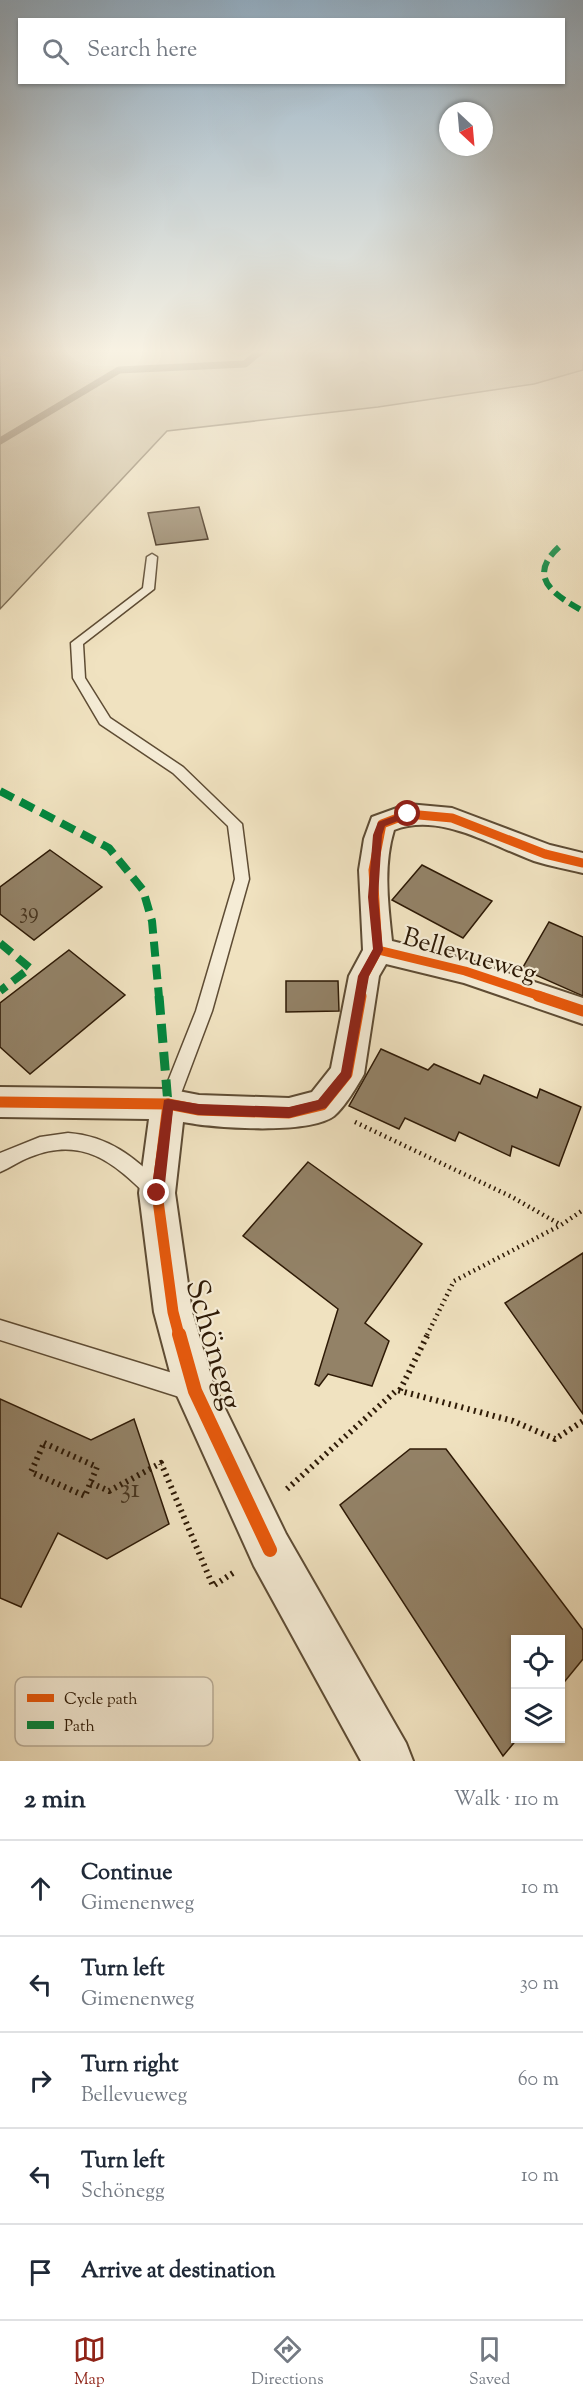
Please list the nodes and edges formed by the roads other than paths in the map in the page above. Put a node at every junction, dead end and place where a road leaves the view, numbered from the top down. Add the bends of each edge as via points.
1 (152, 557) dead end
2 (583, 863) edge
3 (378, 950) junction
4 (583, 1011) edge
5 (0, 1102) edge
6 (168, 1104) junction
7 (0, 1163) edge
8 (157, 1193) junction
9 (1, 1331) edge
10 (195, 1391) junction
11 (388, 1761) edge

1 - 6 lane via 148,589 76,643 79,678 105,721 178,770 235,824 242,879 204,1011
2 - 3 street via 545,854 452,818 408,814 393,819 382,824 375,847 373,897
3 - 4 street, Bellevueweg via 465,971
3 - 6 street, Bellevueweg via 364,976 347,1074 322,1105 289,1113 199,1110
5 - 6 street
6 - 8 street, Schönegg
7 - 8 lane via 20,1151 51,1142 82,1142 110,1152
8 - 10 street, Schönegg via 173,1312
9 - 10 lane
10 - 11 street, Schönegg via 270,1550

